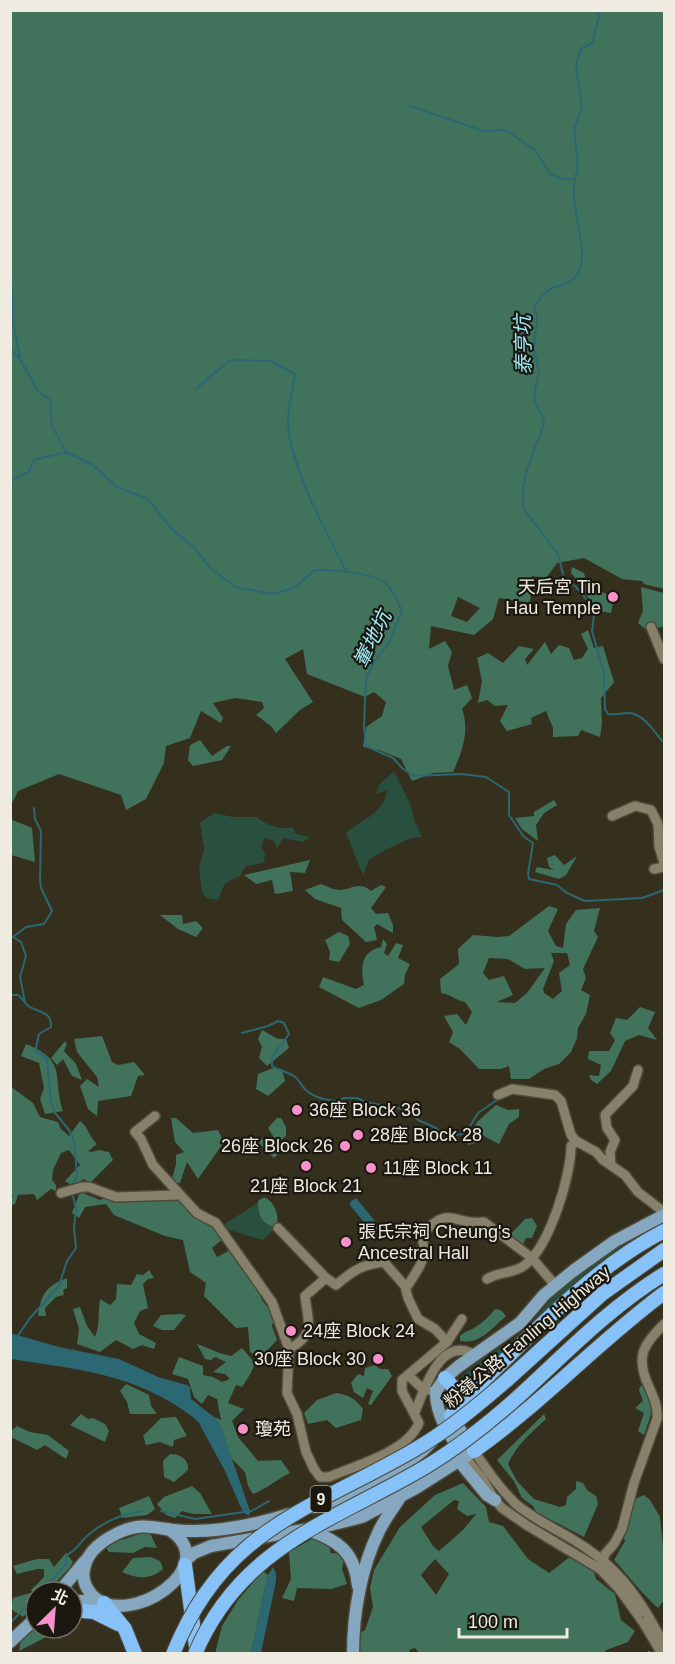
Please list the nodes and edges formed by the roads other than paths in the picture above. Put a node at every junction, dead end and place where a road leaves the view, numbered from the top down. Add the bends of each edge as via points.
1 (651, 627) dead end
2 (664, 659) edge
3 (612, 816) dead end
4 (664, 865) edge
5 (654, 869) dead end
6 (638, 1071) dead end
7 (498, 1095) dead end
8 (155, 1116) dead end
9 (574, 1143) junction
10 (611, 1165) junction
11 (67, 1190) dead end
12 (178, 1195) junction
13 (661, 1210) edge
14 (278, 1228) dead end
15 (664, 1231) edge
16 (664, 1250) edge
17 (532, 1258) junction
18 (664, 1274) edge
19 (326, 1278) junction
20 (487, 1279) dead end
21 (555, 1285) junction
22 (405, 1286) junction
23 (664, 1293) edge
24 (462, 1320) dead end
25 (664, 1324) edge
26 (447, 1342) junction
27 (289, 1349) junction
28 (475, 1355) junction
29 (408, 1375) junction
30 (437, 1386) junction
31 (469, 1394) junction
32 (415, 1412) junction
33 (448, 1421) junction
34 (422, 1454) junction
35 (464, 1455) junction
36 (396, 1468) junction
37 (416, 1488) junction
38 (401, 1496) junction
39 (495, 1500) joint
40 (168, 1529) junction
41 (307, 1529) junction
42 (88, 1557) junction
43 (185, 1563) junction
44 (601, 1564) junction
45 (69, 1580) edge
46 (358, 1596) junction
47 (84, 1601) edge
48 (102, 1602) junction
49 (84, 1611) edge
50 (645, 1618) junction
51 (24, 1629) edge
52 (124, 1629) junction
53 (10, 1642) edge
54 (664, 1644) edge
55 (135, 1653) edge
56 (173, 1653) edge
57 (196, 1653) edge
58 (353, 1653) edge
59 (662, 1653) edge

1 - 2 street
3 - 4 street via 635,806 651,810 658,824
4 - 5 street
6 - 10 street via 633,1086 605,1114 607,1128 615,1140 610,1152
7 - 9 street via 512,1089 555,1095 561,1101
8 - 12 street via 135,1132 153,1165
9 - 10 street via 596,1152
9 - 17 street via 555,1216
10 - 13 street
11 - 12 street via 89,1187 116,1197
12 - 27 street via 197,1213 216,1223 265,1289
13 - 21 main road
14 - 19 street
15 - 31 highway via 605,1268
16 - 56 highway, 粉嶺公路 Fanling Highway / 9, bridge via 602,1294 475,1407 416,1449 256,1538 207,1589
17 - 20 street via 515,1271
17 - 21 street
17 - 22 street via 484,1222 452,1216 430,1225 422,1235 424,1259
18 - 57 highway, 粉嶺公路 Fanling Highway / 9, bridge via 614,1310 470,1437 428,1466 296,1537 263,1560 222,1605
19 - 22 street via 336,1285 363,1265 384,1262
19 - 27 street via 305,1296 309,1331
21 - 28 main road via 520,1323
22 - 26 street via 418,1318
23 - 35 highway via 519,1418
24 - 26 street
25 - 44 street via 642,1353 644,1376 655,1401 657,1419 622,1529
26 - 29 street
27 - 32 street via 287,1393 297,1414 306,1452 320,1477 329,1477 403,1445 419,1424
28 - 30 main road
28 - 30 street via 453,1350 429,1375
29 - 30 street
29 - 32 street via 402,1380 402,1391
30 - 31 highway
30 - 32 street
30 - 33 main road
31 - 33 highway
33 - 34 main road
33 - 35 main road
34 - 35 main road via 449,1449
34 - 36 main road
35 - 37 main road
35 - 39 main road via 487,1495
35 - 44 street via 517,1505
36 - 37 main road via 408,1470
36 - 40 main road via 345,1498 277,1518 202,1530
37 - 38 main road
38 - 41 main road via 362,1517
38 - 46 main road via 372,1545
39 - 44 street via 528,1527
40 - 42 main road via 147,1526 123,1531 103,1542
40 - 43 main road via 182,1542
41 - 43 main road via 211,1545 194,1553
41 - 46 main road via 334,1541 349,1555 357,1572
42 - 45 main road
42 - 48 main road via 84,1580 89,1592
43 - 48 main road via 173,1583 151,1599 132,1604
43 - 57 highway
44 - 50 street
46 - 58 main road
47 - 48 main road
48 - 52 highway
49 - 52 highway via 94,1612
50 - 54 street, bridge
50 - 59 street, bridge
51 - 53 main road
52 - 55 highway

